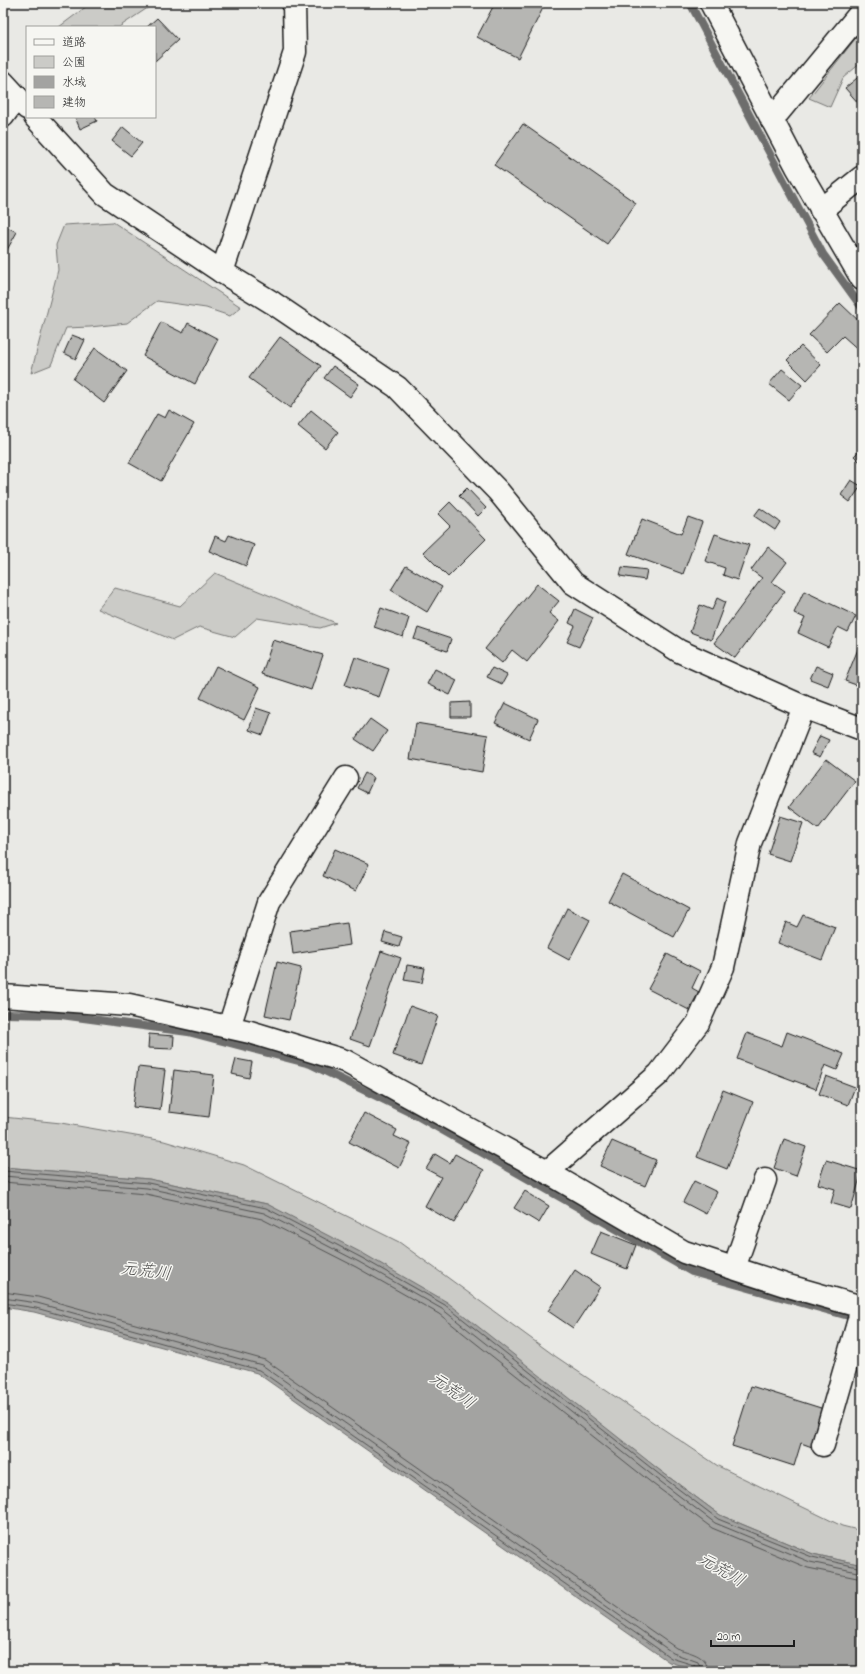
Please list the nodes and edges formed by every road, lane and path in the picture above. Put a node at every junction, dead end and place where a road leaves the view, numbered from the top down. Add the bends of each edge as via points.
1 (294, 3) edge
2 (711, 3) edge
3 (862, 11) edge
4 (16, 96) edge
5 (3, 116) edge
6 (36, 118) edge
7 (772, 120) junction
8 (862, 177) edge
9 (821, 210) junction
10 (222, 272) junction
11 (862, 279) edge
12 (804, 707) junction
13 (862, 729) edge
14 (346, 778) dead end
15 (3, 996) edge
16 (230, 1027) junction
17 (547, 1172) junction
18 (765, 1180) dead end
19 (734, 1268) junction
20 (862, 1308) edge
21 (823, 1445) dead end

1 - 10 street via 295,52
2 - 7 street
3 - 7 street
4 - 5 street
6 - 10 street via 105,194
7 - 9 street
8 - 9 street
9 - 11 street
10 - 12 street via 273,303 397,387 498,492 573,583 679,652
12 - 13 street
12 - 17 street via 750,843 723,967 698,1023 659,1074
14 - 16 street via 269,902
15 - 16 street via 129,1005
16 - 17 street via 345,1061
17 - 19 street via 684,1252
18 - 19 street
19 - 20 street
20 - 21 street

